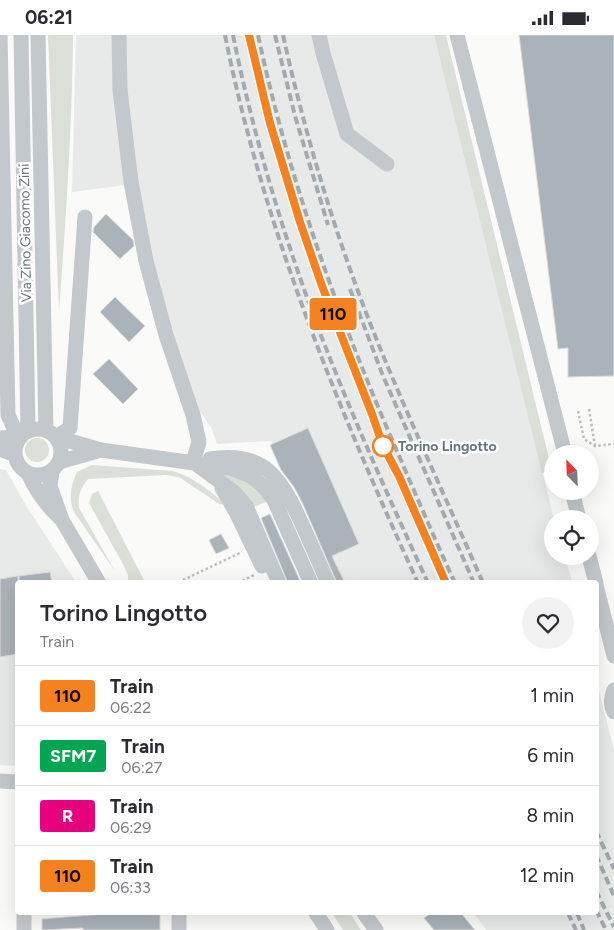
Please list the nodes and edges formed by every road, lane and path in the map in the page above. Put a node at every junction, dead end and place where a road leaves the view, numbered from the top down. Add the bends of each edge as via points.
1 (0, 35) edge
2 (21, 35) edge
3 (38, 35) edge
4 (119, 35) edge
5 (319, 35) edge
6 (457, 35) edge
7 (387, 165) dead end
8 (2, 191) edge
9 (85, 217) dead end
10 (589, 409) dead end
11 (578, 411) dead end
12 (51, 433) junction
13 (24, 434) junction
14 (0, 438) edge
15 (614, 444) edge
16 (563, 445) edge
17 (593, 445) edge
18 (595, 445) edge
19 (599, 446) edge
20 (0, 449) edge
21 (101, 450) junction
22 (15, 455) junction
23 (194, 462) junction
24 (55, 467) junction
25 (28, 473) junction
26 (218, 481) junction
27 (62, 520) junction
28 (591, 565) edge
29 (97, 580) edge
30 (268, 580) edge
31 (278, 580) edge
32 (310, 580) edge
33 (327, 580) edge
34 (595, 580) edge
35 (599, 597) edge
36 (614, 649) edge
37 (614, 656) edge
38 (614, 690) edge
39 (614, 712) edge
40 (0, 781) edge
41 (15, 782) edge
42 (24, 915) edge
43 (179, 915) edge
44 (317, 915) edge
45 (365, 915) edge
46 (24, 930) edge
47 (179, 930) edge
48 (327, 930) edge
49 (376, 930) edge

1 - 8 street
2 - 13 street, Via Zino Giacomo Zini
3 - 12 street, Via Zino Giacomo Zini
4 - 23 street via 120,90 131,182 146,261 199,441
5 - 7 street via 347,134
6 - 16 street
8 - 13 street via 8,415 14,428
9 - 12 street via 70,428
10 - 18 path
11 - 17 path via 584,439
12 - 13 street via 38,429
12 - 21 street
12 - 24 street via 61,449
13 - 14 street
13 - 22 street via 16,443
15 - 19 path
20 - 22 street
21 - 23 street
21 - 24 street
22 - 25 street
23 - 26 street
23 - 32 street via 230,468 251,476 264,487 274,500
23 - 33 street via 240,457 259,464 274,476 284,487
24 - 25 street via 41,475
24 - 27 street via 50,486
25 - 27 street via 34,489
26 - 30 street
26 - 31 street via 246,506
27 - 29 street
28 - 34 street
35 - 36 street
36 - 37 street
38 - 39 street via 611,696
40 - 41 street
42 - 46 street
43 - 47 street
44 - 48 street
45 - 49 street

